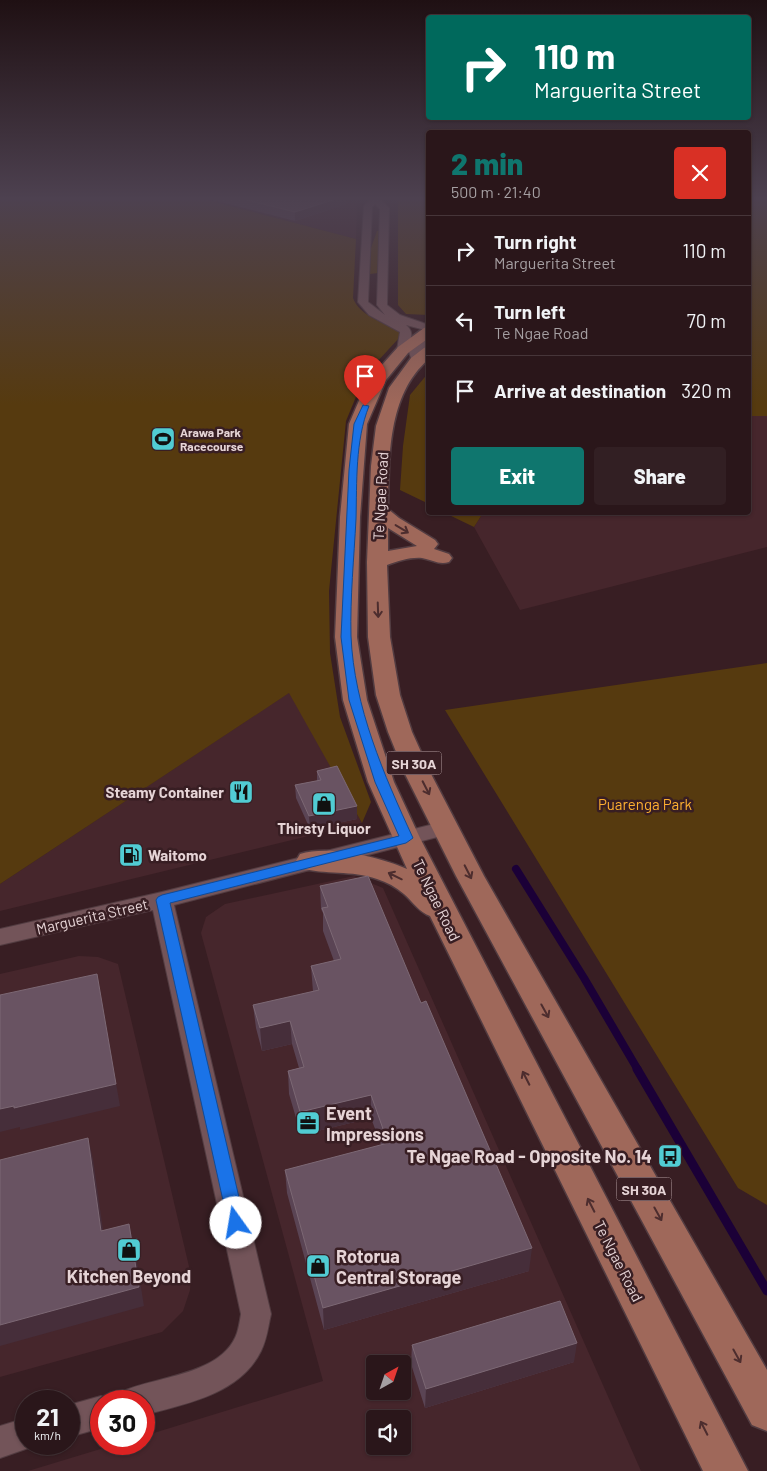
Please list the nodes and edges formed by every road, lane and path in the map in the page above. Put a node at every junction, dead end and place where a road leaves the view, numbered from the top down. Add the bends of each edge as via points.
1 (365, 268) edge
2 (383, 268) edge
3 (364, 277) junction
4 (383, 278) junction
5 (390, 314) junction
6 (426, 320) edge
7 (426, 329) edge
8 (426, 332) edge
9 (426, 343) edge
10 (404, 350) junction
11 (423, 356) edge
12 (379, 511) junction
13 (377, 562) junction
14 (446, 828) junction
15 (406, 838) junction
16 (310, 861) junction
17 (162, 900) junction
18 (446, 918) junction
19 (0, 937) edge
20 (155, 1396) edge
21 (767, 1410) edge
22 (15, 1437) edge
23 (0, 1442) edge
24 (726, 1471) edge

1 - 3 street
2 - 4 street
3 - 4 street
3 - 10 street via 362,302 378,317 406,331
4 - 5 street via 382,305
5 - 6 street
5 - 7 street
8 - 10 main road, SH 30A
9 - 11 street, Te Ngae Road via 415,352
10 - 15 main road, Te Ngae Road / SH 30A via 372,389 358,424 350,517 346,637 355,700 381,782
11 - 12 main road, Te Ngae Road / SH 30A via 397,388 385,426
12 - 13 main road, Te Ngae Road / SH 30A
12 -> 13 main road via 435,551 409,551
13 -> 14 main road, Te Ngae Road / SH 30A via 379,637 388,695 418,774
14 - 15 street, Marguerita Street
14 -> 21 main road, Te Ngae Road / SH 30A via 474,884
15 - 16 street, Marguerita Street
15 - 18 main road, Te Ngae Road / SH 30A
16 - 17 street, Marguerita Street
18 -> 16 main road via 410,884 382,870 355,863
17 - 19 street, Marguerita Street
17 - 20 street via 256,1314 250,1341 232,1367 208,1380
24 -> 18 main road, Te Ngae Road / SH 30A
22 - 23 street

